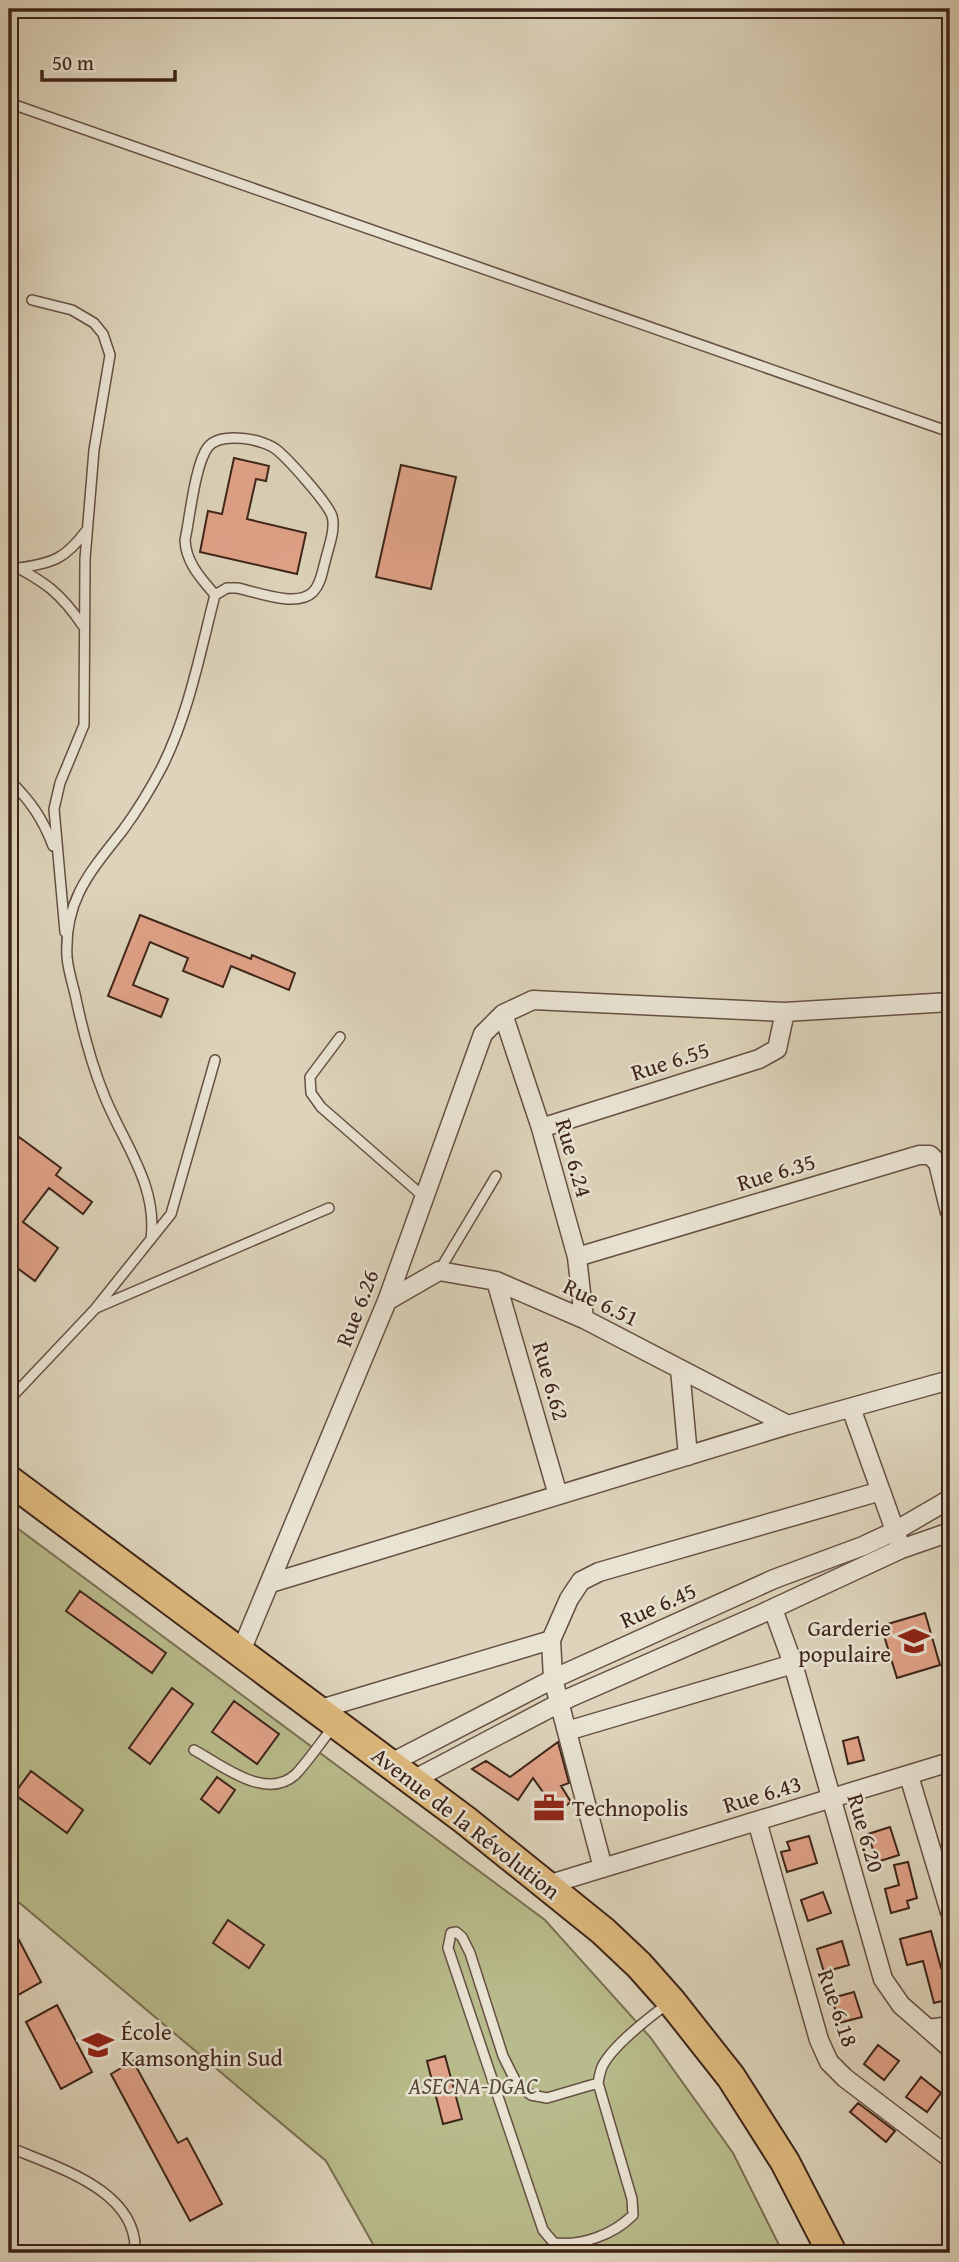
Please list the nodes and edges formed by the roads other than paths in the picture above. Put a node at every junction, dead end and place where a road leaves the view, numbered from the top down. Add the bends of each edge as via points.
1 (9, 103) edge
2 (32, 300) dead end
3 (950, 432) edge
4 (87, 530) junction
5 (9, 563) edge
6 (19, 568) junction
7 (215, 595) junction
8 (84, 628) junction
9 (9, 780) edge
10 (57, 854) junction
11 (67, 958) junction
12 (950, 1002) edge
13 (785, 1013) junction
14 (503, 1014) junction
15 (340, 1037) dead end
16 (215, 1060) dead end
17 (541, 1128) junction
18 (496, 1176) dead end
19 (424, 1197) junction
20 (949, 1203) edge
21 (329, 1208) dead end
22 (151, 1239) junction
23 (577, 1257) junction
24 (439, 1271) junction
25 (496, 1281) junction
26 (387, 1301) junction
27 (95, 1309) junction
28 (584, 1319) junction
29 (680, 1369) junction
30 (950, 1380) edge
31 (9, 1401) edge
32 (850, 1408) junction
33 (788, 1425) junction
34 (688, 1456) junction
35 (9, 1480) edge
36 (881, 1490) junction
37 (558, 1495) junction
38 (950, 1499) edge
39 (895, 1531) junction
40 (950, 1532) edge
41 (901, 1549) junction
42 (271, 1583) junction
43 (747, 1591) junction
44 (767, 1611) junction
45 (650, 1635) junction
46 (551, 1640) junction
47 (241, 1651) junction
48 (662, 1658) junction
49 (793, 1664) junction
50 (553, 1679) junction
51 (560, 1703) junction
52 (327, 1717) junction
53 (567, 1731) junction
54 (194, 1750) dead end
55 (950, 1762) edge
56 (400, 1772) junction
57 (909, 1776) junction
58 (831, 1799) junction
59 (757, 1821) junction
60 (603, 1868) junction
61 (547, 1885) junction
62 (950, 1912) edge
63 (671, 2001) junction
64 (950, 2026) edge
65 (928, 2029) junction
66 (950, 2048) edge
67 (598, 2083) junction
68 (9, 2147) edge
69 (950, 2158) edge
70 (135, 2253) edge
71 (832, 2253) edge

1 - 3 lane
2 - 4 lane via 72,310 94,323 110,355 93,450
4 - 6 lane via 62,557
4 - 8 lane
5 - 6 lane
6 - 8 lane via 65,600
7 - 7 lane via 193,567 185,540 202,459 209,445 237,436 275,448 328,508 334,527 320,582 304,598 293,600 237,588
7 - 11 lane via 187,710 162,768 125,827 88,873 68,926
8 - 10 lane via 84,725 54,809
9 - 10 lane via 30,800
10 - 11 lane
11 - 22 lane via 105,1096 147,1186
12 - 13 street
13 - 14 street, Rue 6.26 via 533,1000
13 - 17 street, Rue 6.55 via 777,1049 759,1059
14 - 17 street, Rue 6.24
14 - 19 street, Rue 6.26 via 484,1034
15 - 19 lane via 310,1077 311,1093 321,1107
16 - 22 lane via 171,1214
17 - 23 street, Rue 6.24
18 - 24 lane
19 - 26 street, Rue 6.26
20 - 23 street, Rue 6.35 via 937,1163 930,1155 919,1155
21 - 27 lane
22 - 27 lane
23 - 28 street, Rue 6.24
24 - 25 street, Rue 6.51
24 - 26 street
25 - 28 street, Rue 6.51
25 - 37 street, Rue 6.62
26 - 42 street, Rue 6.26
27 - 31 lane
28 - 29 street, Rue 6.51
29 - 33 street, Rue 6.51
29 - 34 street
30 - 32 street
32 - 33 street
32 - 36 street
33 - 34 street
34 - 37 street
35 - 47 main road, Avenue de la Révolution
36 - 39 street
36 - 46 street via 599,1572 581,1581
37 - 42 street
38 - 39 street, Rue 6.45
39 - 41 street
39 - 43 street, Rue 6.45
40 - 41 street
41 - 44 street
42 - 47 street, Rue 6.26
43 - 44 street, Rue 6.20
43 - 45 street, Rue 6.45
44 - 48 street
44 - 49 street, Rue 6.20
45 - 48 street
45 - 50 street, Rue 6.45
46 - 50 street
46 - 52 street
47 - 52 main road, Avenue de la Révolution
48 - 51 street
49 - 53 street
49 - 58 street, Rue 6.20
50 - 51 street
50 - 56 street, Rue 6.45
51 - 53 street
51 - 56 street
52 - 54 lane via 294,1775 276,1786 257,1784
52 - 56 main road, Avenue de la Révolution
53 - 60 street
55 - 57 street, Rue 6.43
56 - 61 main road, Avenue de la Révolution
57 - 58 street, Rue 6.43
57 - 62 street
58 - 59 street, Rue 6.43
58 - 65 street, Rue 6.20 via 883,1979 901,2005
59 - 60 street, Rue 6.43
59 - 69 street, Rue 6.18 via 829,2062
60 - 61 street, Rue 6.43
61 - 63 main road, Avenue de la Révolution via 603,1931
63 - 67 lane via 616,2050 602,2066
63 - 71 main road, Avenue de la Révolution via 731,2077
64 - 65 street
65 - 66 street, Rue 6.20
67 - 67 lane via 547,2098 531,2095 517,2084 503,2056 470,1952 462,1937 451,1933 447,1948 543,2230 554,2243 566,2245 602,2236 622,2227 632,2215 632,2199
68 - 70 lane via 92,2183 124,2211 136,2241

